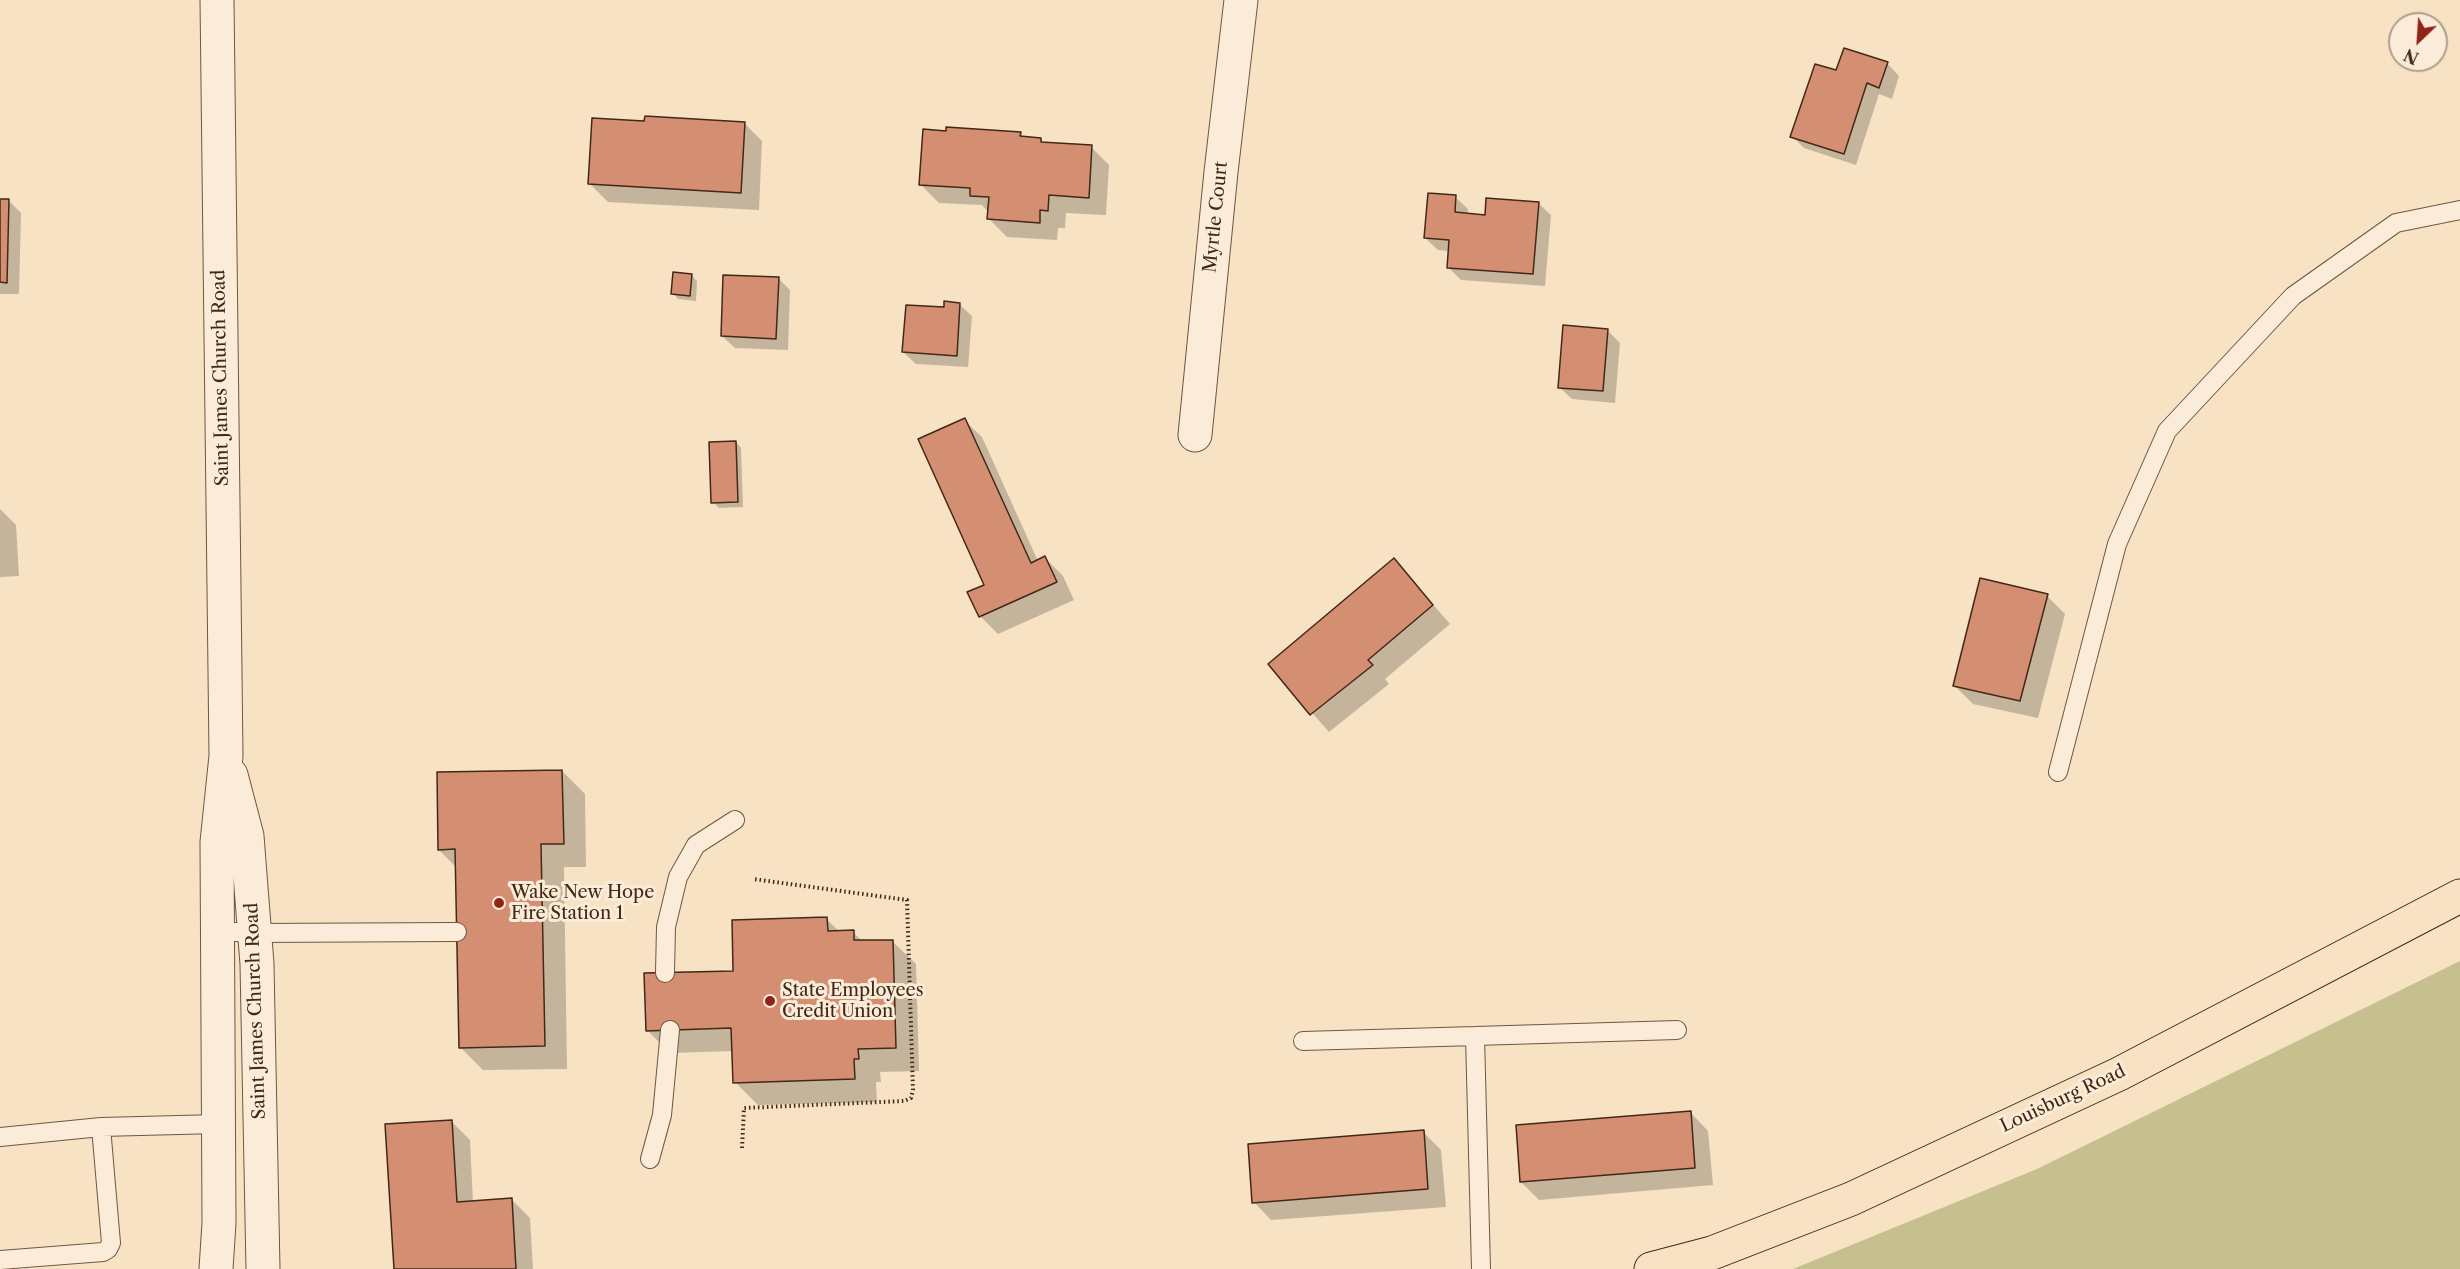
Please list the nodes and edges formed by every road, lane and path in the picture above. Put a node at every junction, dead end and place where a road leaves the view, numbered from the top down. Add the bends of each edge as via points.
1 (217, 0) edge
2 (1241, 0) edge
3 (2460, 210) edge
4 (1195, 435) dead end
5 (226, 756) junction
6 (2058, 772) dead end
7 (735, 820) dead end
8 (753, 879) dead end
9 (2460, 896) edge
10 (216, 931) junction
11 (457, 932) dead end
12 (254, 933) junction
13 (665, 973) dead end
14 (670, 1030) dead end
15 (1677, 1030) dead end
16 (1475, 1036) junction
17 (1303, 1041) dead end
18 (218, 1125) junction
19 (101, 1127) junction
20 (0, 1137) edge
21 (742, 1148) dead end
22 (650, 1159) dead end
23 (0, 1260) edge
24 (216, 1269) edge
25 (263, 1269) edge
26 (1481, 1269) edge
27 (1652, 1269) edge

1 - 5 street, Saint James Church Road
2 - 4 street, Myrtle Court
3 - 6 lane via 2396,222 2293,296 2167,431 2117,544
5 - 10 street, Saint James Church Road via 217,842
5 - 12 street, Saint James Church Road via 248,836
7 - 13 lane via 696,846 678,877 666,927
8 - 21 path via 908,900 913,1090 911,1098 904,1101 744,1108
9 - 27 highway, Louisburg Road via 2119,1074 1862,1194 1712,1253
10 - 12 lane
10 - 18 street, Saint James Church Road
11 - 12 lane
12 - 25 street, Saint James Church Road
14 - 22 lane via 662,1115
15 - 16 lane
16 - 17 lane
16 - 26 lane
18 - 19 lane
18 - 24 street, Saint James Church Road
19 - 20 lane
19 - 23 lane via 111,1243 108,1249

